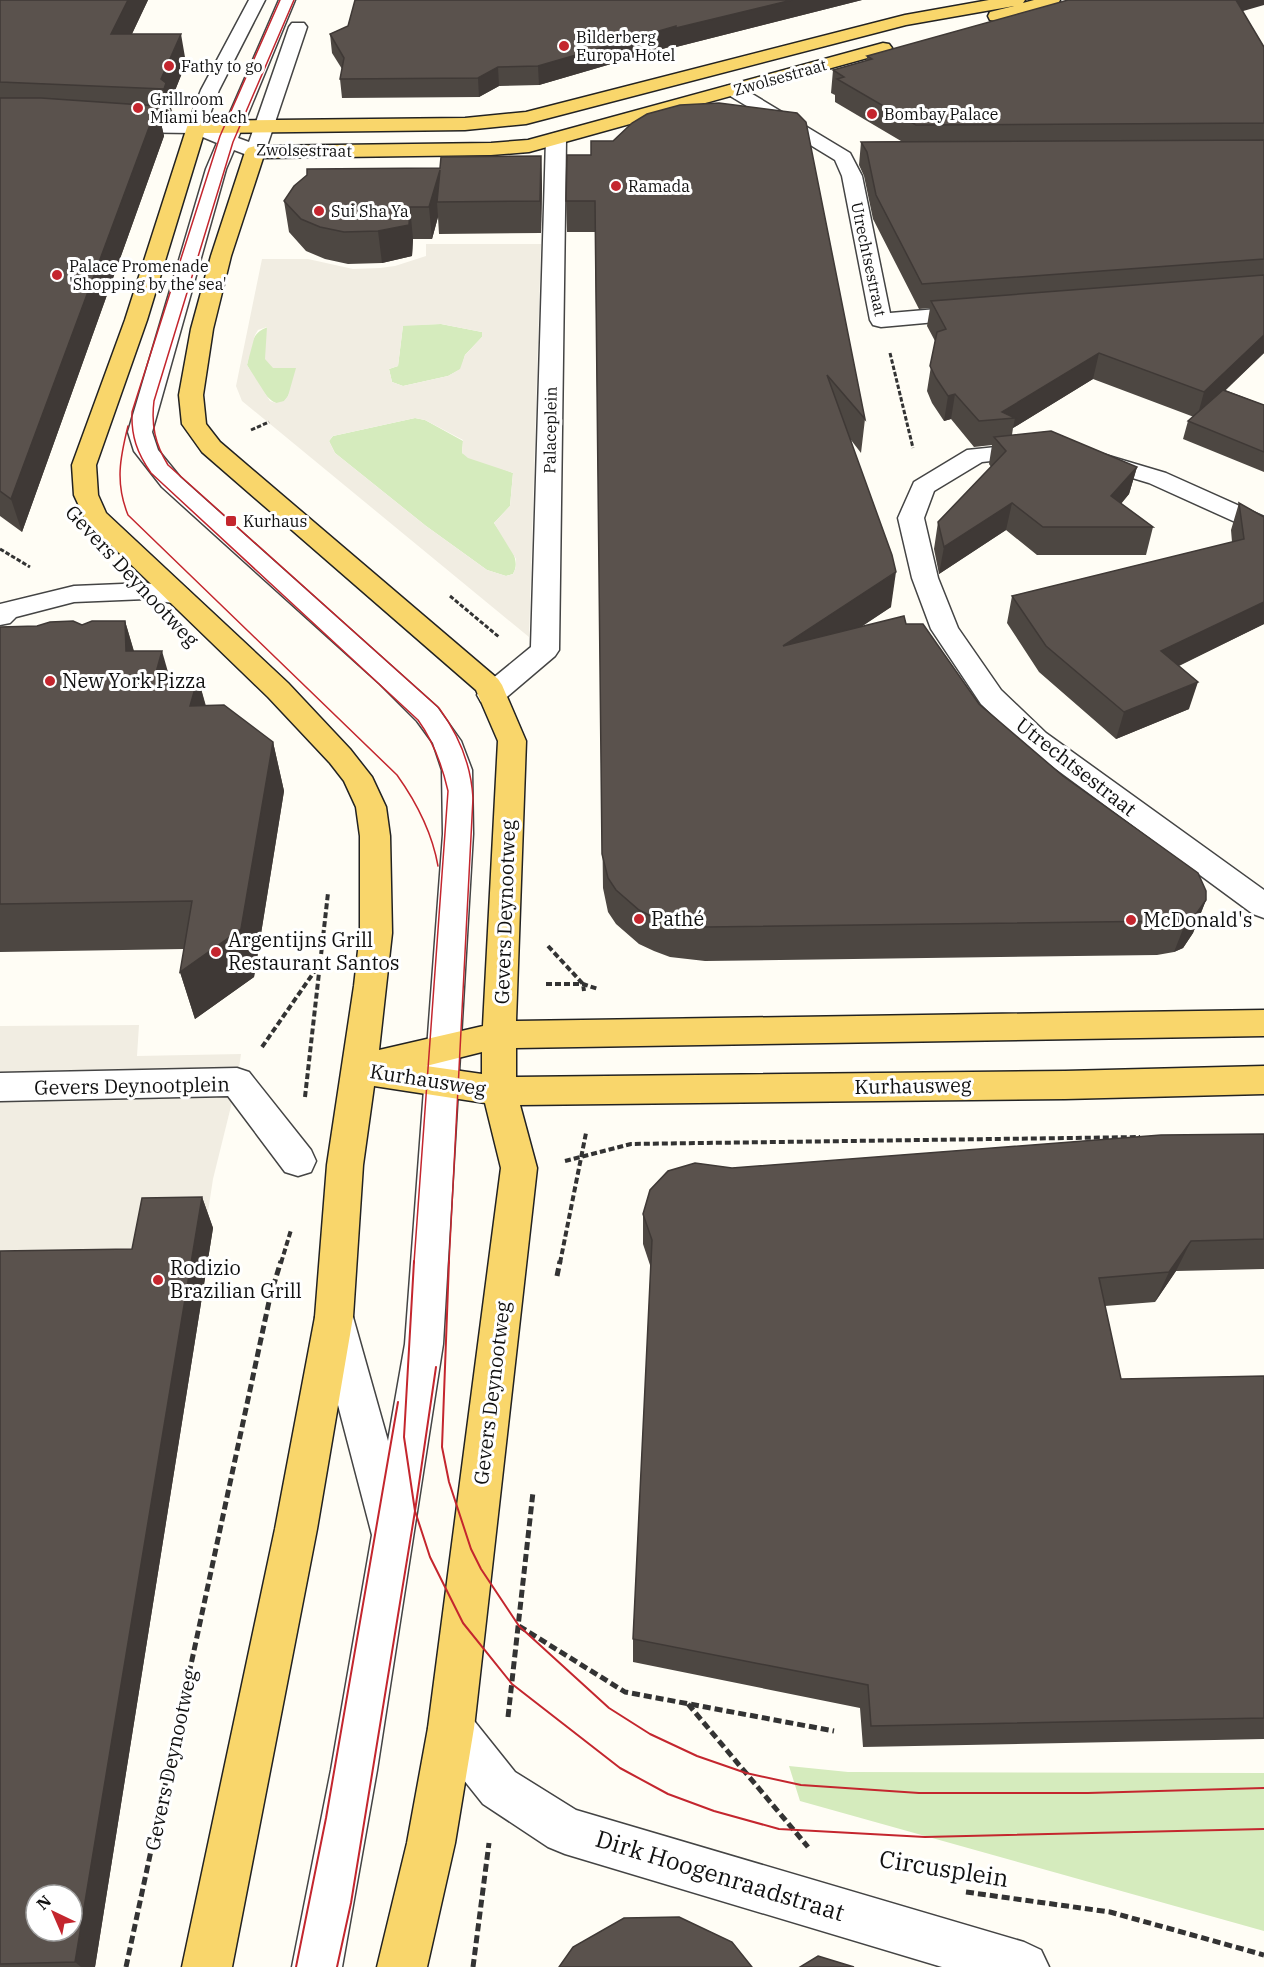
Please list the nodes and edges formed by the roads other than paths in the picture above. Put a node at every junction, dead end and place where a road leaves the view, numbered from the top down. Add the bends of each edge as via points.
1 (257, 0) edge
2 (287, 0) edge
3 (1052, 0) edge
4 (1012, 3) edge
5 (303, 11) dead end
6 (937, 33) dead end
7 (903, 42) dead end
8 (734, 90) junction
9 (96, 124) edge
10 (264, 125) junction
11 (196, 127) junction
12 (230, 132) junction
13 (556, 140) junction
14 (255, 152) junction
15 (843, 157) junction
16 (866, 157) edge
17 (997, 312) edge
18 (1264, 527) edge
19 (179, 596) junction
20 (0, 617) edge
21 (491, 695) junction
22 (1264, 906) edge
23 (1264, 1023) edge
24 (499, 1035) junction
25 (444, 1065) junction
26 (358, 1069) junction
27 (1264, 1080) edge
28 (0, 1087) edge
29 (499, 1091) junction
30 (298, 1161) road end
31 (334, 1317) junction
32 (391, 1543) junction
33 (450, 1728) junction
34 (207, 1967) edge
35 (317, 1967) edge
36 (402, 1967) edge
37 (1024, 1967) edge

1 - 11 street, Gevers Deynootweg via 210,90
2 - 12 street, Gevers Deynootweg
3 - 4 main road, Zwolsestraat
4 - 6 main road, Zwolsestraat
4 - 10 main road, Zwolsestraat via 905,20 526,118 465,124
5 - 10 street, Gevers Deynootweg
7 - 8 main road, Zwolsestraat
8 - 13 main road, Zwolsestraat
8 - 15 street
9 - 11 street
10 - 12 main road, Zwolsestraat
10 - 14 street, Gevers Deynootweg
11 - 12 street, Zwolsestraat
11 - 19 main road, Gevers Deynootweg via 136,320 84,465 86,495 95,516
12 - 14 street, Zwolsestraat
12 - 25 street, Gevers Deynootweg via 161,350 140,432 158,469 390,678 427,714 447,741 457,770 458,834
13 - 14 main road, Zwolsestraat via 491,149
13 - 21 street, Palaceplein via 545,650
14 - 21 main road, Gevers Deynootweg via 202,329 190,394 194,424 211,447 488,685
15 - 16 street
15 - 17 street, Utrechtsestraat via 852,176 881,320
18 - 22 street, Utrechtsestraat via 1107,461 1047,449 976,455 923,487 911,518 925,578 945,629 991,697 1036,740
19 - 20 street via 146,591 74,594 7,611
19 - 26 main road, Gevers Deynootweg via 278,690 332,748 357,777 371,807 376,933
21 - 24 main road, Gevers Deynootweg via 512,741
23 - 24 main road, Kurhausweg
24 - 25 main road, Kurhausweg
24 - 29 main road, Gevers Deynootweg
25 - 26 main road, Kurhausweg
25 - 29 main road, Kurhausweg
25 - 32 street, Gevers Deynootweg via 424,1344
26 - 31 main road, Gevers Deynootweg via 345,1165
27 - 29 main road, Kurhausweg
28 - 30 street, Gevers Deynootplein via 237,1082
29 - 33 main road, Gevers Deynootweg via 519,1168
31 - 32 street, Gevers Deynootweg via 382,1494
31 - 34 main road, Gevers Deynootweg
32 - 35 street, Gevers Deynootweg
33 - 36 main road, Gevers Deynootweg via 431,1843
33 - 37 street, Dirk Hoogenraadstraat via 499,1788 565,1830

